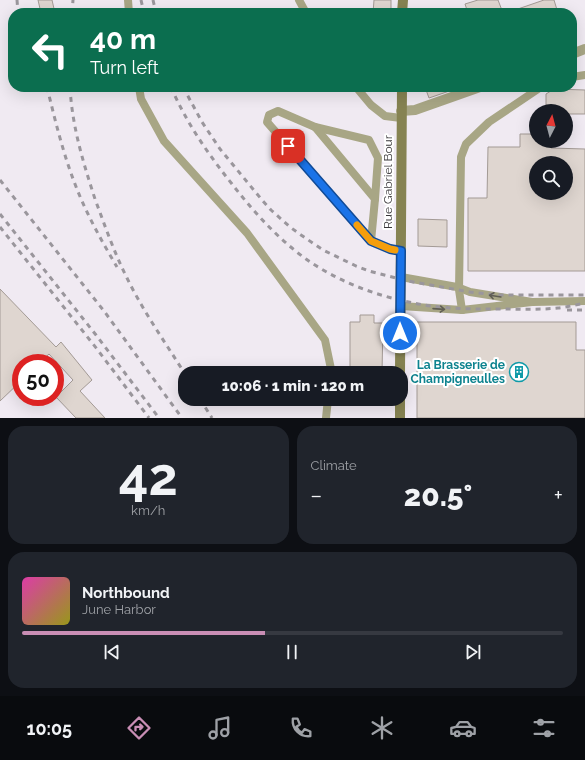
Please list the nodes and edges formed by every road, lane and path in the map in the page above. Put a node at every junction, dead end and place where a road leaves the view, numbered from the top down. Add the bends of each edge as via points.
1 (140, 92) edge
2 (360, 92) edge
3 (402, 92) edge
4 (466, 92) edge
5 (534, 92) edge
6 (401, 114) junction
7 (315, 127) junction
8 (375, 199) junction
9 (371, 241) junction
10 (401, 251) junction
11 (401, 277) junction
12 (460, 288) junction
13 (585, 301) edge
14 (532, 302) junction
15 (401, 306) junction
16 (462, 310) junction
17 (330, 366) edge
18 (400, 366) edge
19 (327, 406) edge
20 (400, 406) edge
21 (326, 418) edge
22 (400, 418) edge

1 - 17 lane via 141,99 164,141 247,233 326,340
2 - 6 lane via 385,116
3 - 6 main road, Rue Gabriel Bour
4 - 6 street
5 - 12 lane via 489,122 466,144 461,157
6 - 10 main road, Rue Gabriel Bour
7 - 8 lane
7 - 8 lane via 369,140 378,158
7 - 9 lane via 278,111 269,115 267,122
8 - 9 lane
9 - 10 lane
10 - 11 main road, Rue Gabriel Bour
11 - 12 lane
11 - 15 main road, Rue Gabriel Bour
14 -> 12 lane via 470,292
12 - 16 lane
13 - 14 lane
14 - 16 lane
15 -> 16 lane
15 - 18 main road, Rue Gabriel Bour
19 - 21 lane
20 - 22 main road

